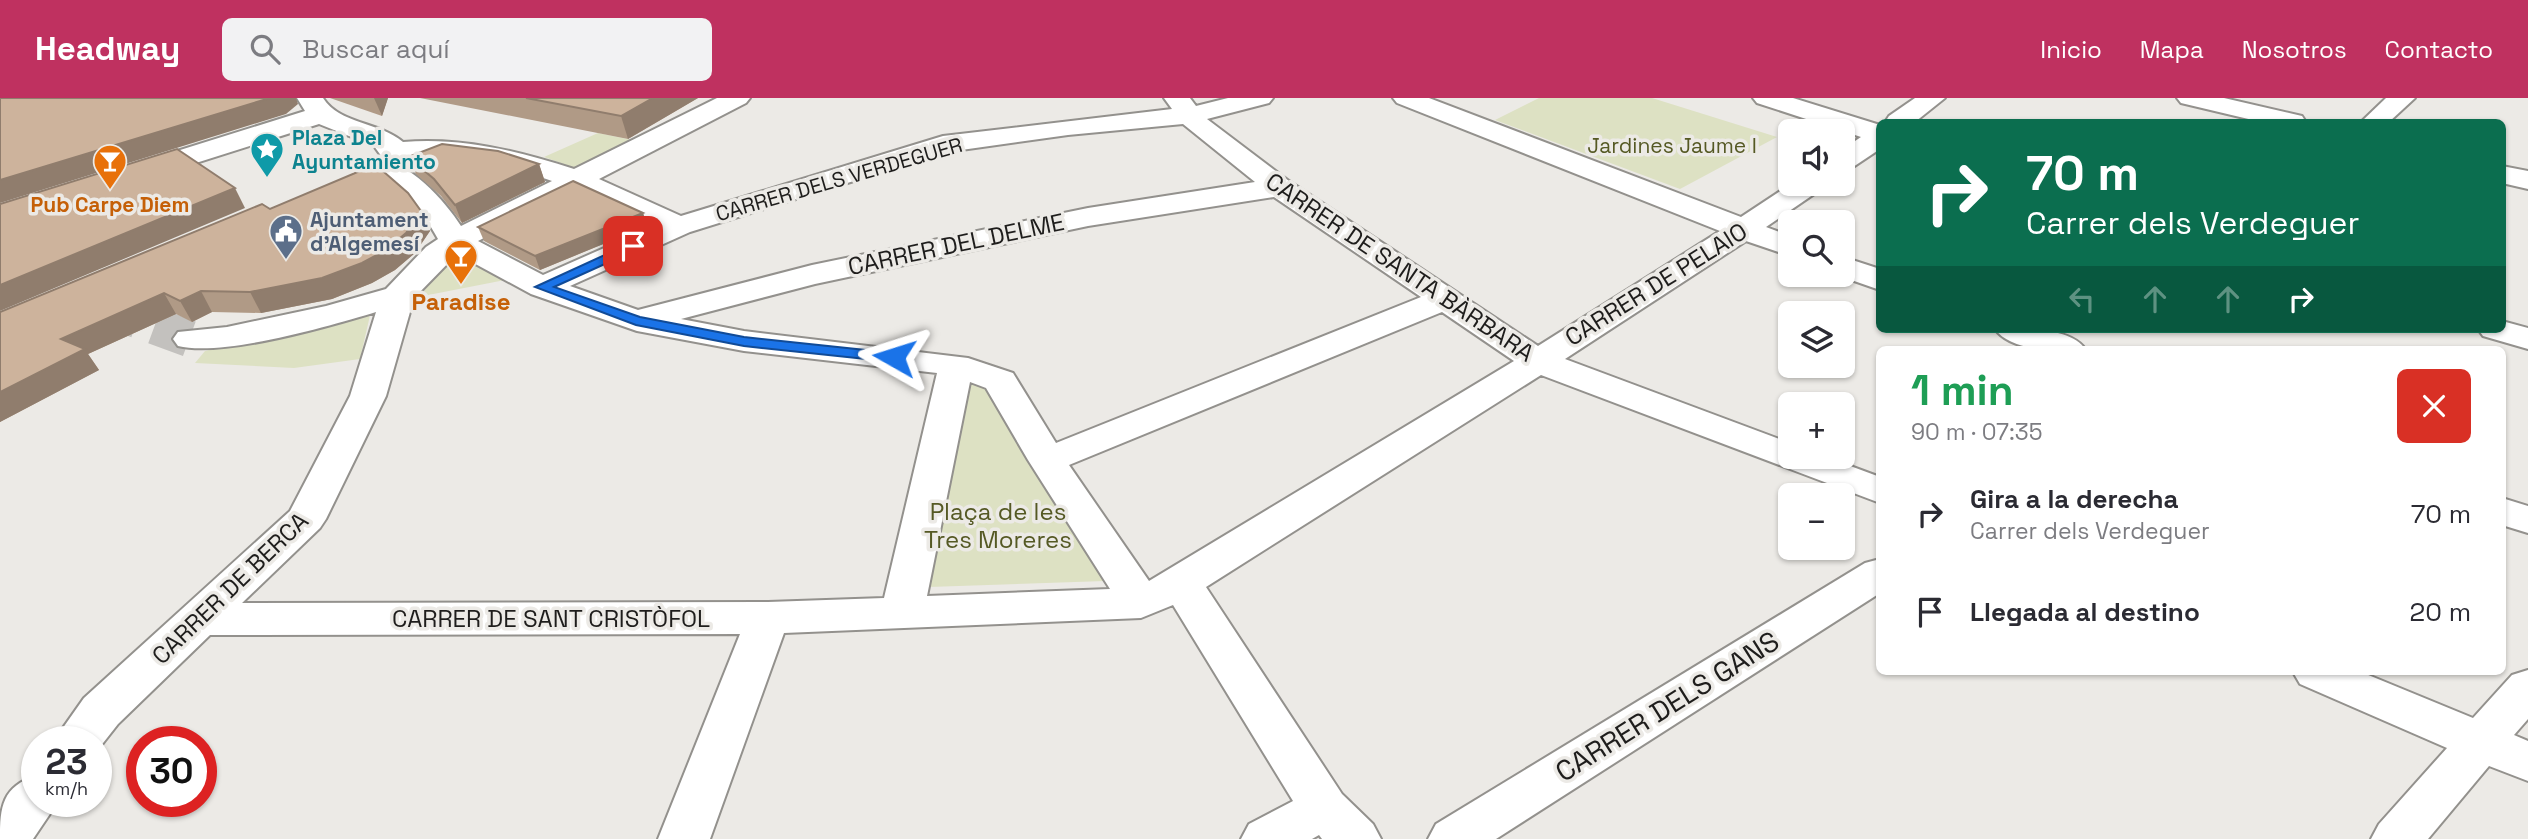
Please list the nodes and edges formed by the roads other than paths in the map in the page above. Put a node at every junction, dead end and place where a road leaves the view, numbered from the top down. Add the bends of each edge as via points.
1 (737, 98) edge
2 (1260, 98) edge
3 (1406, 98) edge
4 (1766, 98) edge
5 (1932, 98) edge
6 (2190, 98) edge
7 (2402, 98) edge
8 (321, 104) edge
9 (1184, 106) edge
10 (1902, 119) edge
11 (2280, 119) edge
12 (2378, 119) edge
13 (1876, 134) edge
14 (1876, 138) edge
15 (1855, 153) edge
16 (378, 167) junction
17 (2506, 175) edge
18 (119, 178) edge
19 (578, 178) junction
20 (2528, 180) edge
21 (1279, 187) junction
22 (1792, 196) edge
23 (679, 226) junction
24 (1744, 229) junction
25 (455, 240) junction
26 (1778, 242) edge
27 (1855, 271) edge
28 (1876, 278) edge
29 (542, 287) junction
30 (398, 296) junction
31 (1445, 299) junction
32 (636, 321) junction
33 (2023, 333) edge
34 (2506, 333) edge
35 (190, 340) tunnel mouth
36 (2528, 340) edge
37 (2058, 346) edge
38 (1537, 361) junction
39 (956, 365) junction
40 (1047, 460) junction
41 (1876, 489) edge
42 (2506, 512) edge
43 (2528, 520) edge
44 (1876, 575) edge
45 (1161, 593) junction
46 (902, 613) junction
47 (768, 618) junction
48 (200, 619) junction
49 (2323, 675) edge
50 (2528, 687) edge
51 (89, 726) edge
52 (2482, 742) junction
53 (2528, 762) edge
54 (21, 816) edge
55 (1340, 824) edge
56 (4, 839) edge
57 (684, 839) edge
58 (1267, 839) edge
59 (1454, 839) edge
60 (2397, 839) edge

1 - 19 street
2 - 9 street, CARRER DELS VERDEGUER
3 - 24 street
4 - 13 street
5 - 10 street
6 - 11 street
7 - 12 street
8 - 16 street via 393,148
8 - 18 street
9 - 21 street, CARRER DE SANTA BÀRBARA via 1197,124
9 - 23 street, CARRER DELS VERDEGUER via 943,144
14 - 15 street
16 - 19 street via 443,148 497,154
16 - 25 street via 410,184
17 - 20 street
19 - 23 street
19 - 25 street
21 - 31 street, CARRER DE SANTA BÀRBARA
21 - 32 street, CARRER DEL DELME via 1088,217 812,275
22 - 24 street, CARRER DE PELAIO
23 - 29 street, CARRER DELS VERDEGUER
24 - 26 street
24 - 38 street, CARRER DE PELAIO
25 - 29 street
25 - 30 street
27 - 28 street
29 - 32 street
30 - 35 street via 331,315 227,337
30 - 48 street, CARRER DE BERCA via 368,396 306,519
31 - 38 street, CARRER DE SANTA BÀRBARA
31 - 40 street
32 - 39 street via 744,341
33 - 37 street
34 - 36 street
38 - 41 street, CARRER DE SANTA BÀRBARA
38 - 45 street, CARRER DE PELAIO
39 - 40 street via 1000,381
39 - 46 street
40 - 45 street
42 - 43 street
44 - 59 street, CARRER DELS GANS
45 - 46 street
45 - 55 street
46 - 47 street, CARRER DE SANT CRISTÒFOL
47 - 48 street, CARRER DE SANT CRISTÒFOL
47 - 57 street
48 - 51 street, CARRER DE BERCA
49 - 52 street
50 - 52 street
52 - 53 street
52 - 60 street
54 - 56 street
55 - 58 street

